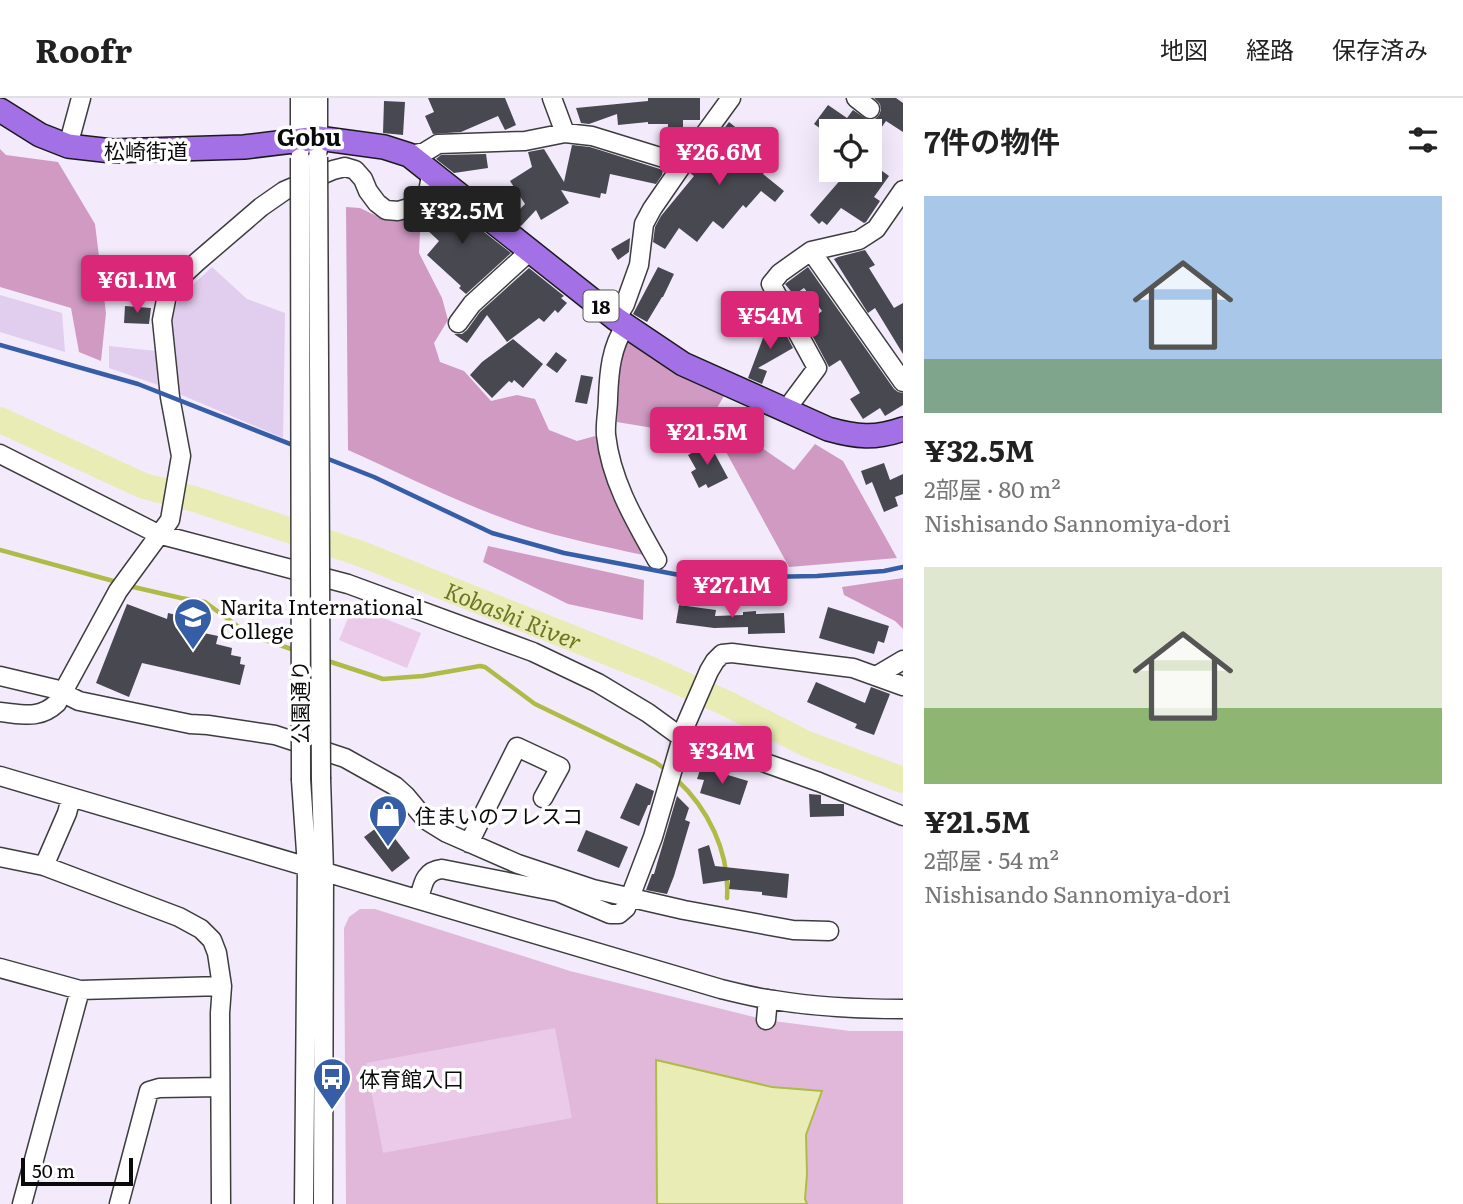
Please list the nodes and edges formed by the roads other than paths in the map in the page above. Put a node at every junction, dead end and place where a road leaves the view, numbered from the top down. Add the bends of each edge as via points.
1 (81, 98) edge
2 (300, 98) edge
3 (318, 98) edge
4 (552, 98) edge
5 (725, 100) edge
6 (0, 110) edge
7 (565, 133) junction
8 (68, 146) junction
9 (309, 148) junction
10 (408, 155) junction
11 (683, 164) junction
12 (430, 173) junction
13 (903, 190) edge
14 (530, 251) junction
15 (811, 251) junction
16 (621, 322) junction
17 (458, 323) dead end
18 (903, 382) edge
19 (785, 411) junction
20 (903, 429) edge
21 (0, 454) edge
22 (158, 534) junction
23 (657, 560) dead end
24 (903, 660) edge
25 (876, 676) junction
26 (0, 677) edge
27 (903, 686) edge
28 (63, 694) junction
29 (0, 712) edge
30 (684, 730) junction
31 (0, 776) edge
32 (71, 798) junction
33 (543, 798) dead end
34 (903, 816) edge
35 (469, 843) junction
36 (0, 856) edge
37 (44, 866) junction
38 (316, 869) junction
39 (630, 897) junction
40 (419, 899) junction
41 (829, 931) dead end
42 (0, 968) edge
43 (222, 986) junction
44 (80, 990) junction
45 (768, 999) junction
46 (903, 1009) edge
47 (766, 1020) dead end
48 (220, 1087) junction
49 (22, 1204) edge
50 (119, 1204) edge
51 (221, 1204) edge
52 (304, 1204) edge
53 (323, 1204) edge

1 - 8 street
2 - 9 street, 公園通り
3 - 9 street, 公園通り
4 - 7 street
5 - 11 street
6 - 8 main road, 松崎街道 / 18
7 - 10 street via 525,141 438,144
7 - 11 street via 592,135
8 - 9 main road, 松崎街道 / 18 via 113,151
9 - 10 main road, 18 via 384,147
9 - 38 street, 公園通り, bridge via 321,779
9 - 38 street, 公園通り, bridge via 301,779
10 - 12 main road, 18
11 - 16 street via 644,225 639,265
12 - 14 main road, 18
12 - 22 street via 428,192 418,205 398,211 386,210 355,170 345,167 284,191 183,275 167,295 162,320 181,456 170,520
13 - 15 street via 876,229 859,240
14 - 16 main road, 18
14 - 17 street via 472,304
15 - 18 street
15 - 19 street via 771,284 817,368
16 - 19 main road, 18 via 682,364
16 - 23 street via 609,374 606,434 626,505
19 - 20 main road, 18 via 851,436 870,437
21 - 22 street
22 - 28 street via 123,585
22 - 30 street via 348,584 533,652
24 - 25 street
25 - 27 street
25 - 30 street via 853,668 722,654 709,671
26 - 28 street
28 - 29 street via 44,713
28 - 35 street via 190,724 275,735 345,758 395,786 426,820
30 - 34 street
30 - 39 street
31 - 32 street
32 - 37 street
32 - 38 street
33 - 35 street via 560,767 517,747
35 - 39 street via 580,885
36 - 37 street
37 - 43 street via 201,929 218,953
38 - 40 street
38 - 52 street, 公園通り
38 - 53 street, 公園通り
39 - 40 street via 619,914 610,914 558,892 442,869 428,873
39 - 41 street via 793,930
40 - 45 street
42 - 44 street
43 - 44 street
43 - 48 street
44 - 49 street
45 - 46 street
45 - 47 street
48 - 50 street via 149,1091
48 - 51 street

